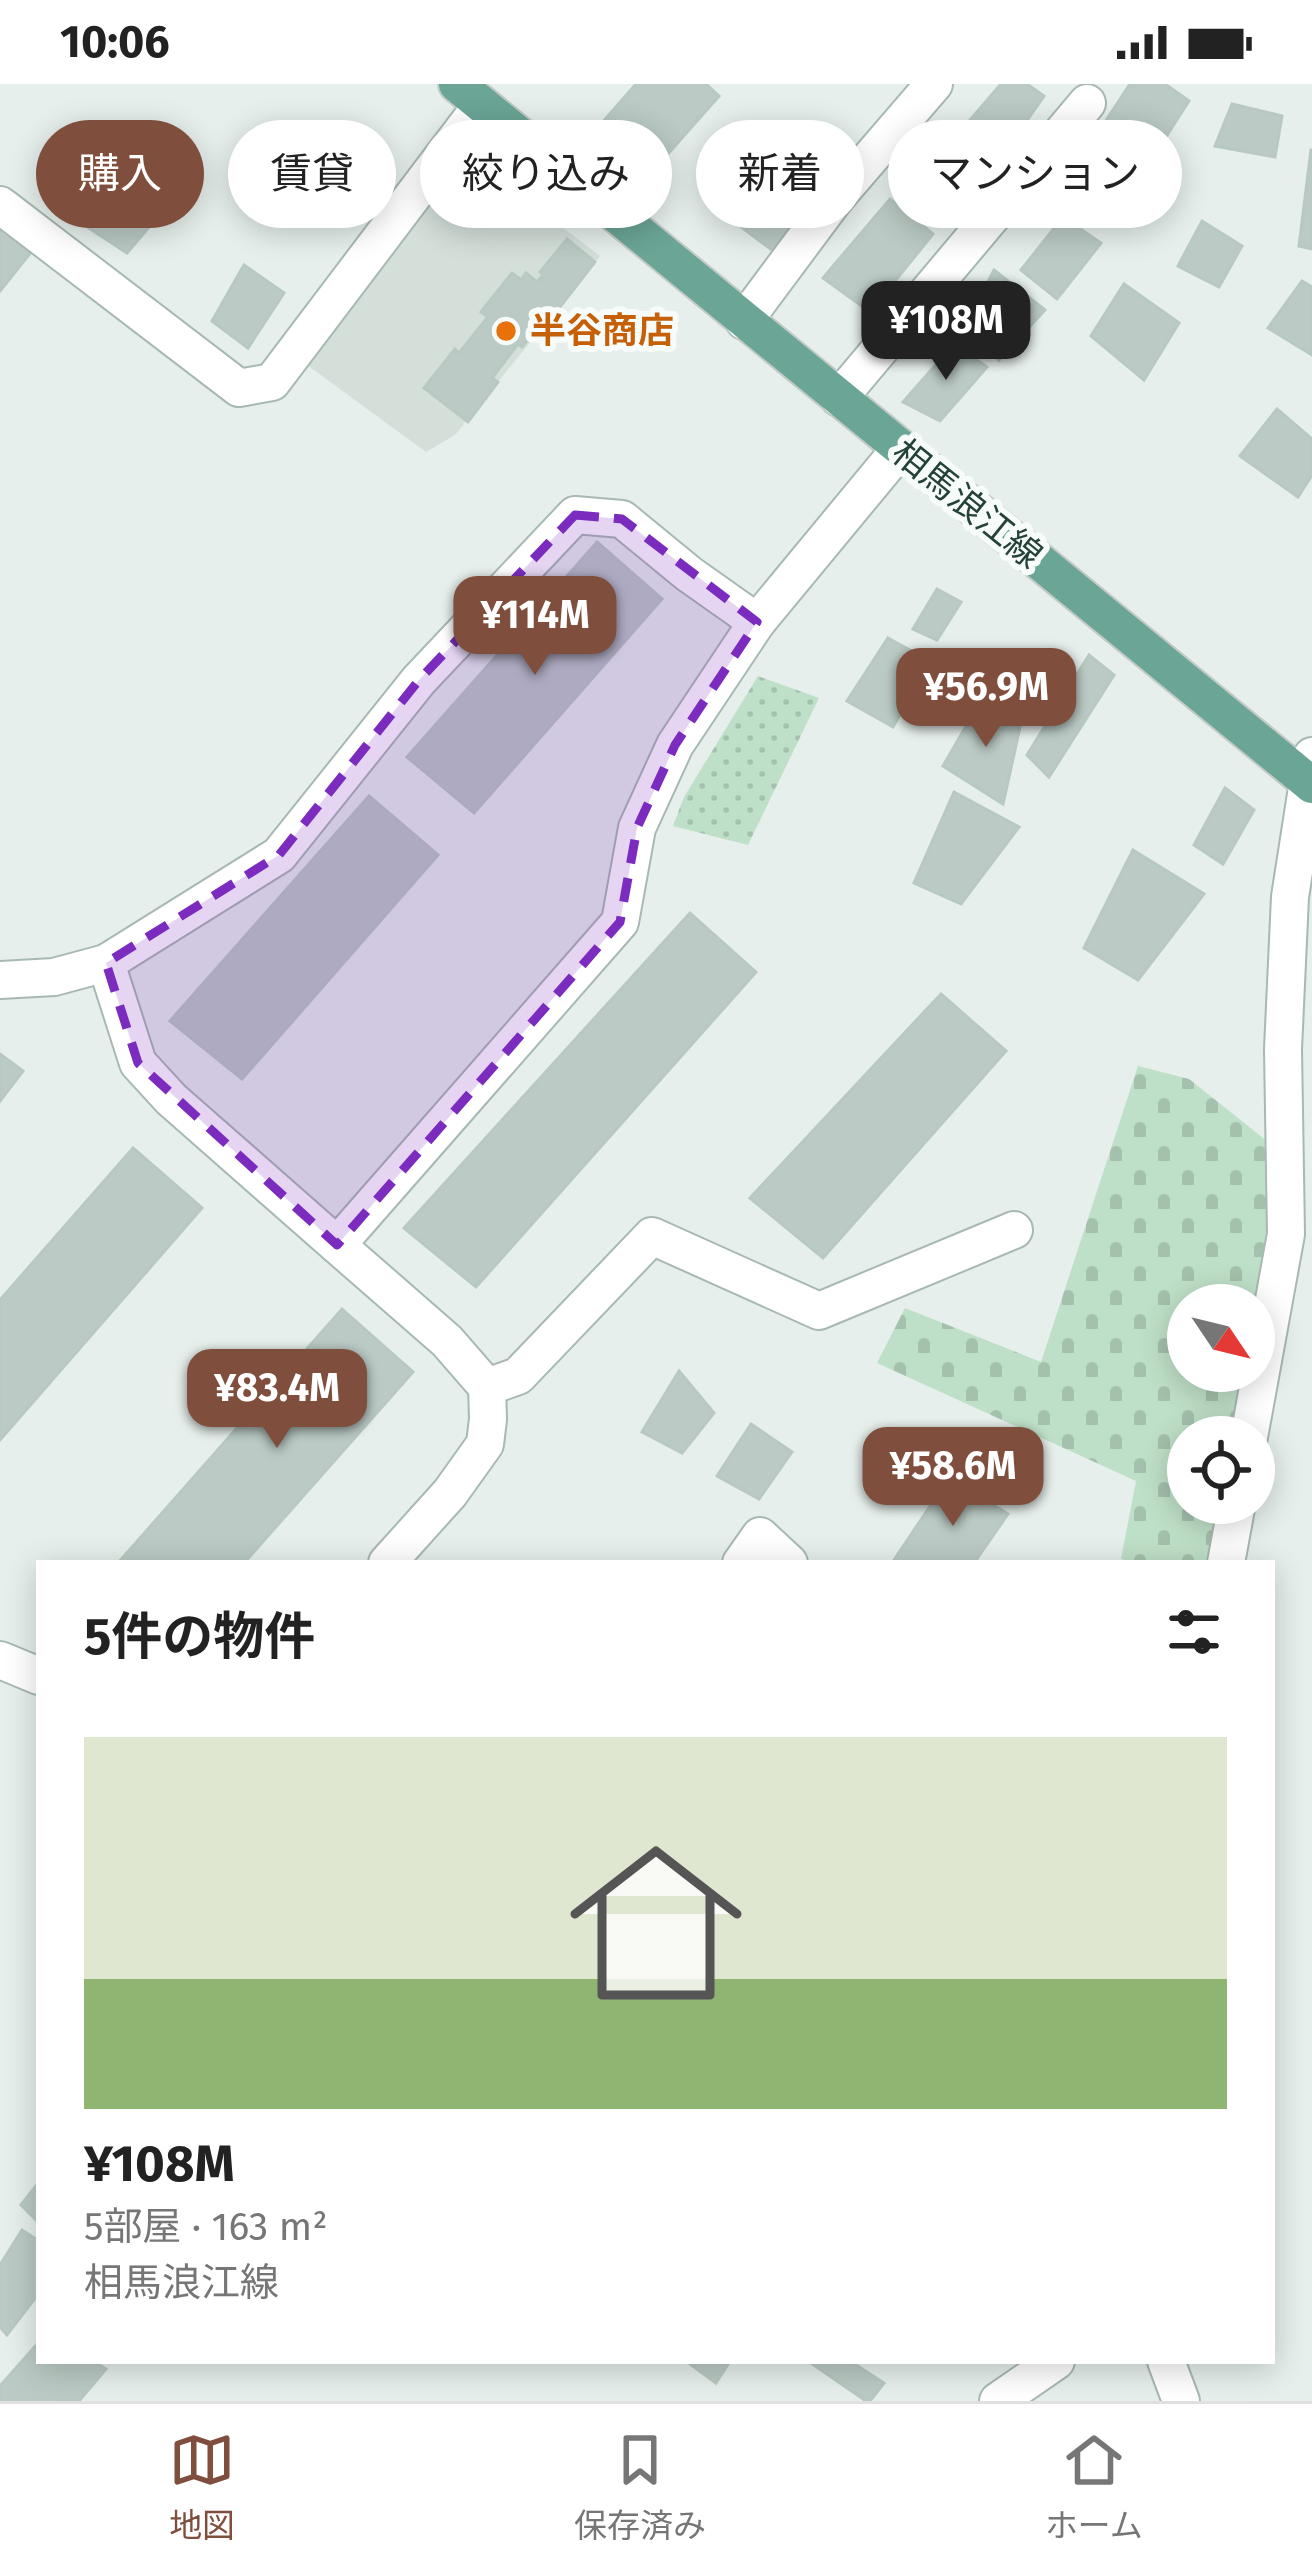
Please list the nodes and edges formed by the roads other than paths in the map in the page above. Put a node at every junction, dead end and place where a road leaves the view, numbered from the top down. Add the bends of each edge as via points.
1 (934, 84) edge
2 (469, 95) edge
3 (1087, 103) dead end
4 (0, 205) edge
5 (744, 321) junction
6 (839, 398) junction
7 (900, 449) junction
8 (757, 622) junction
9 (1310, 773) edge
10 (106, 963) junction
11 (0, 980) edge
12 (1298, 1198) edge
13 (1014, 1230) dead end
14 (338, 1245) junction
15 (487, 1387) junction
16 (1254, 1416) edge
17 (1233, 1524) edge
18 (390, 1560) edge
19 (743, 1560) edge
20 (786, 1560) edge
21 (1227, 1560) edge
22 (0, 1660) edge
23 (36, 1675) edge
24 (1052, 2364) edge
25 (1167, 2364) edge
26 (998, 2401) edge
27 (1181, 2401) edge

1 - 5 street
2 - 4 street via 272,382 238,388
2 - 5 main road, 相馬浪江線
3 - 6 street
5 - 6 main road, 相馬浪江線
6 - 7 main road, 相馬浪江線
7 - 8 street
7 - 9 main road, 相馬浪江線
8 - 10 street via 622,519 575,515 419,680 279,855
8 - 14 street via 675,745 637,828 620,922
9 - 12 street via 1289,919 1282,1049
10 - 11 street
10 - 14 street via 138,1063
12 - 16 street
13 - 15 street via 820,1311 652,1236 518,1376
14 - 15 street
15 - 18 street via 485,1444
17 - 21 street
19 - 20 street via 760,1536
22 - 23 street
24 - 26 street
25 - 27 street

